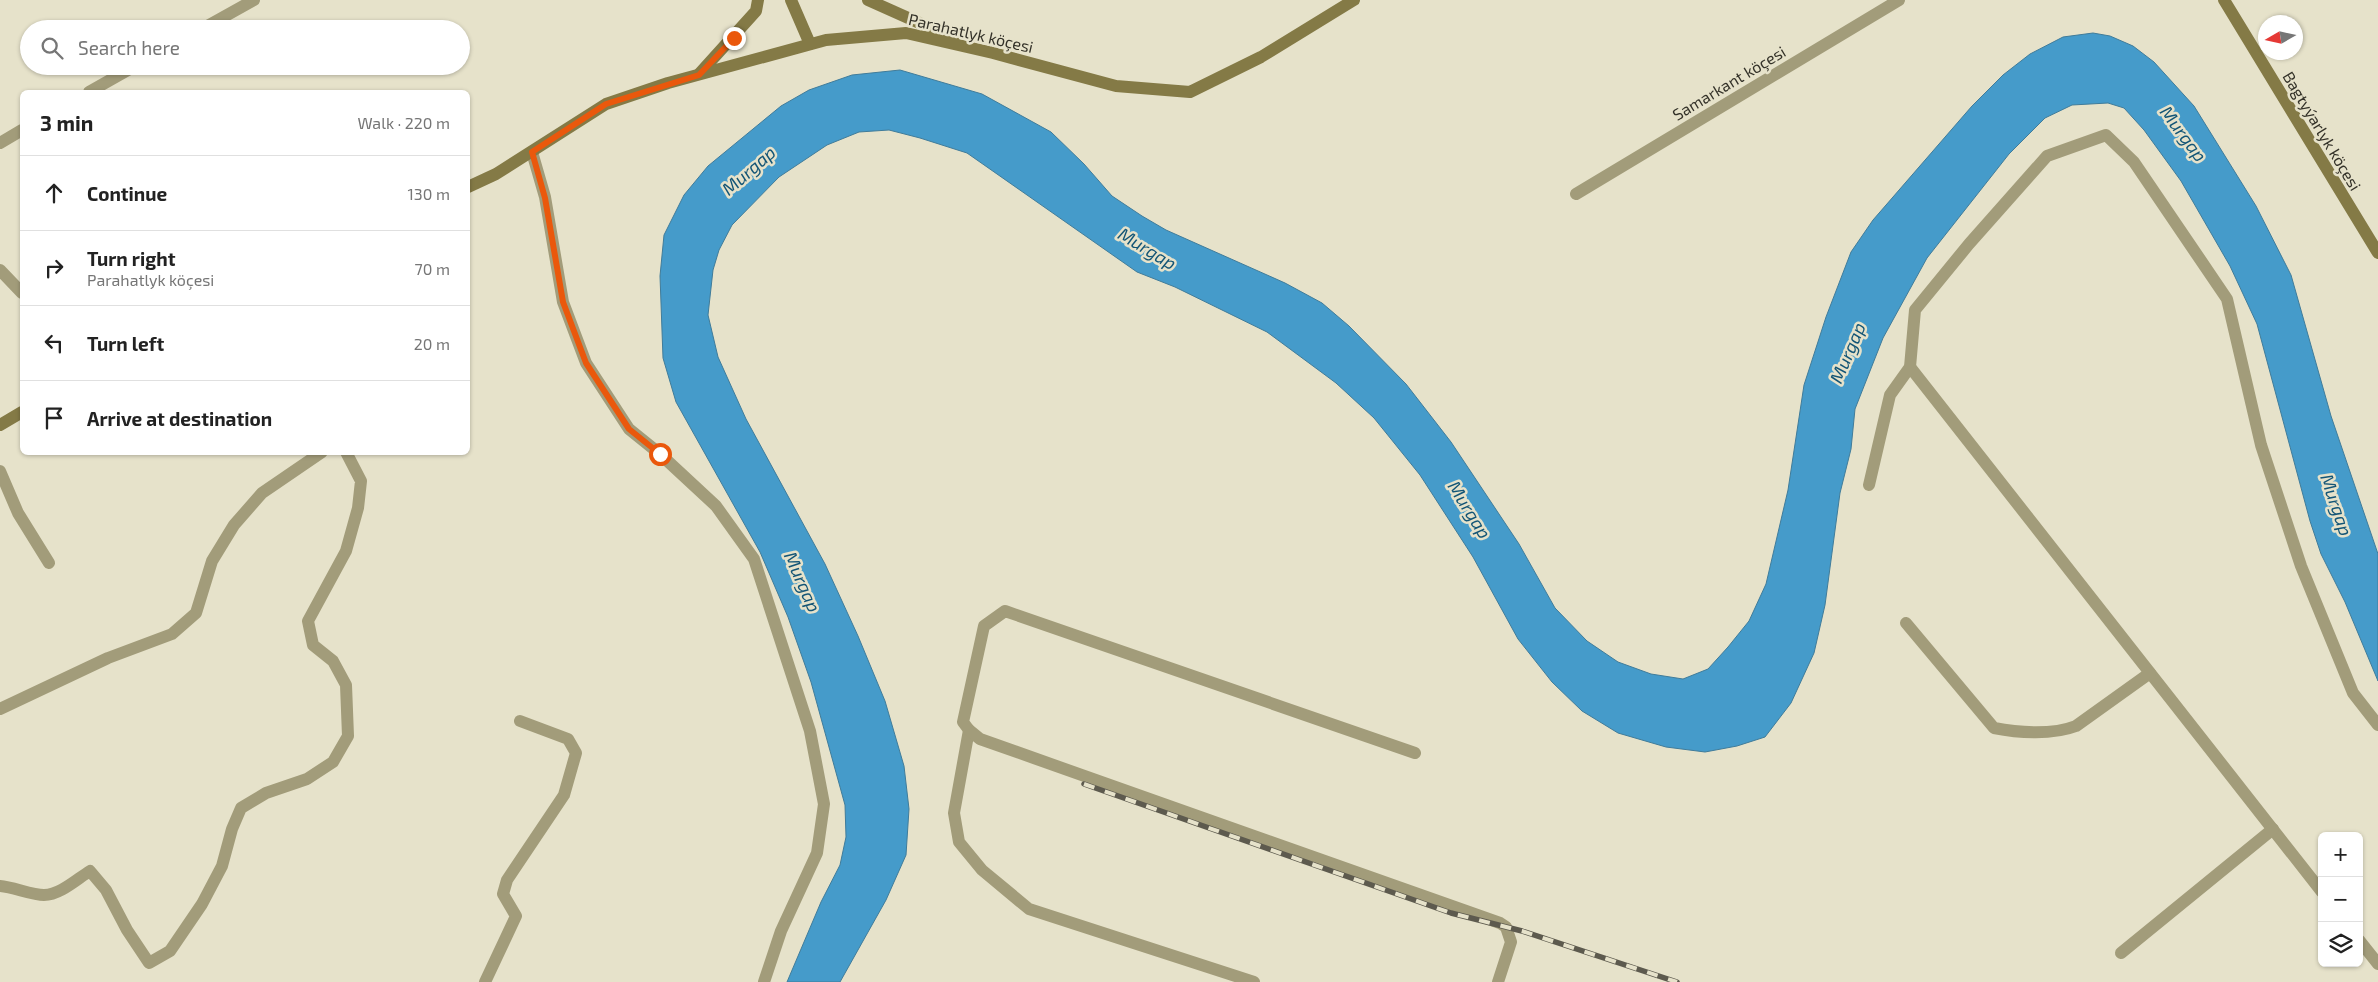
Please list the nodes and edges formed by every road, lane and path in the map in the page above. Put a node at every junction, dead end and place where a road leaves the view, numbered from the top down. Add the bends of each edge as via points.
1 (254, 0) edge
2 (758, 0) edge
3 (791, 0) edge
4 (868, 0) edge
5 (1354, 0) edge
6 (1899, 0) edge
7 (2224, 0) edge
8 (218, 20) edge
9 (810, 44) junction
10 (983, 50) junction
11 (119, 75) edge
12 (699, 75) junction
13 (93, 90) edge
14 (20, 131) edge
15 (0, 142) edge
16 (532, 152) junction
17 (470, 186) edge
18 (1576, 194) dead end
19 (2378, 253) edge
20 (0, 270) edge
21 (20, 292) edge
22 (1910, 367) junction
23 (20, 413) edge
24 (0, 425) edge
25 (318, 455) edge
26 (348, 455) edge
27 (0, 471) edge
28 (1869, 485) dead end
29 (49, 563) dead end
30 (1906, 623) dead end
31 (2150, 673) junction
32 (0, 709) edge
33 (520, 721) dead end
34 (2378, 725) edge
35 (969, 730) junction
36 (1415, 753) dead end
37 (2272, 829) junction
38 (0, 886) edge
39 (2318, 887) edge
40 (2363, 945) edge
41 (2121, 953) dead end
42 (2378, 964) edge
43 (485, 982) edge
44 (764, 982) edge
45 (1254, 982) edge
46 (1498, 982) edge

1 - 8 street
2 - 12 main road via 756,10
3 - 9 main road
4 - 10 main road
5 - 10 main road, Parahatlyk köçesi via 1261,57 1190,92 1116,86
6 - 18 street, Samarkant köçesi
7 - 19 main road, Bagtyýarlyk köçesi
9 - 10 main road, Parahatlyk köçesi via 906,33
9 - 12 main road, Parahatlyk köçesi
11 - 13 street
12 - 16 main road, Parahatlyk köçesi via 606,104
14 - 15 street
16 - 17 main road, Parahatlyk köçesi
16 - 44 street via 545,198 563,302 586,363 629,429 716,506 754,559 810,731 824,804 817,853 781,931
20 - 21 street
22 - 28 street via 1890,395
22 - 31 street
22 - 34 street via 1915,310 1970,244 2047,156 2106,134 2134,162 2227,299 2261,445 2301,566 2353,693
23 - 24 main road
25 - 32 street via 262,494 234,525 212,561 196,613 172,634 108,658
26 - 38 street via 361,481 358,508 346,552 308,621 313,645 333,660 346,685 348,736 333,762 308,779 266,793 241,808 222,866 202,904 170,951 149,963 106,890 90,871 58,891 44,895
27 - 29 street via 18,513
30 - 31 street via 1994,728 2063,731 2076,726
31 - 37 street
33 - 43 street via 568,739 576,753 564,795 507,880 503,894 516,916
35 - 36 street via 963,722 984,626 1005,611
35 - 45 street via 954,813 959,842 982,870 1029,909
35 - 46 street via 990,742 1500,923 1506,927 1511,942
37 - 39 street
37 - 41 street
40 - 42 street

